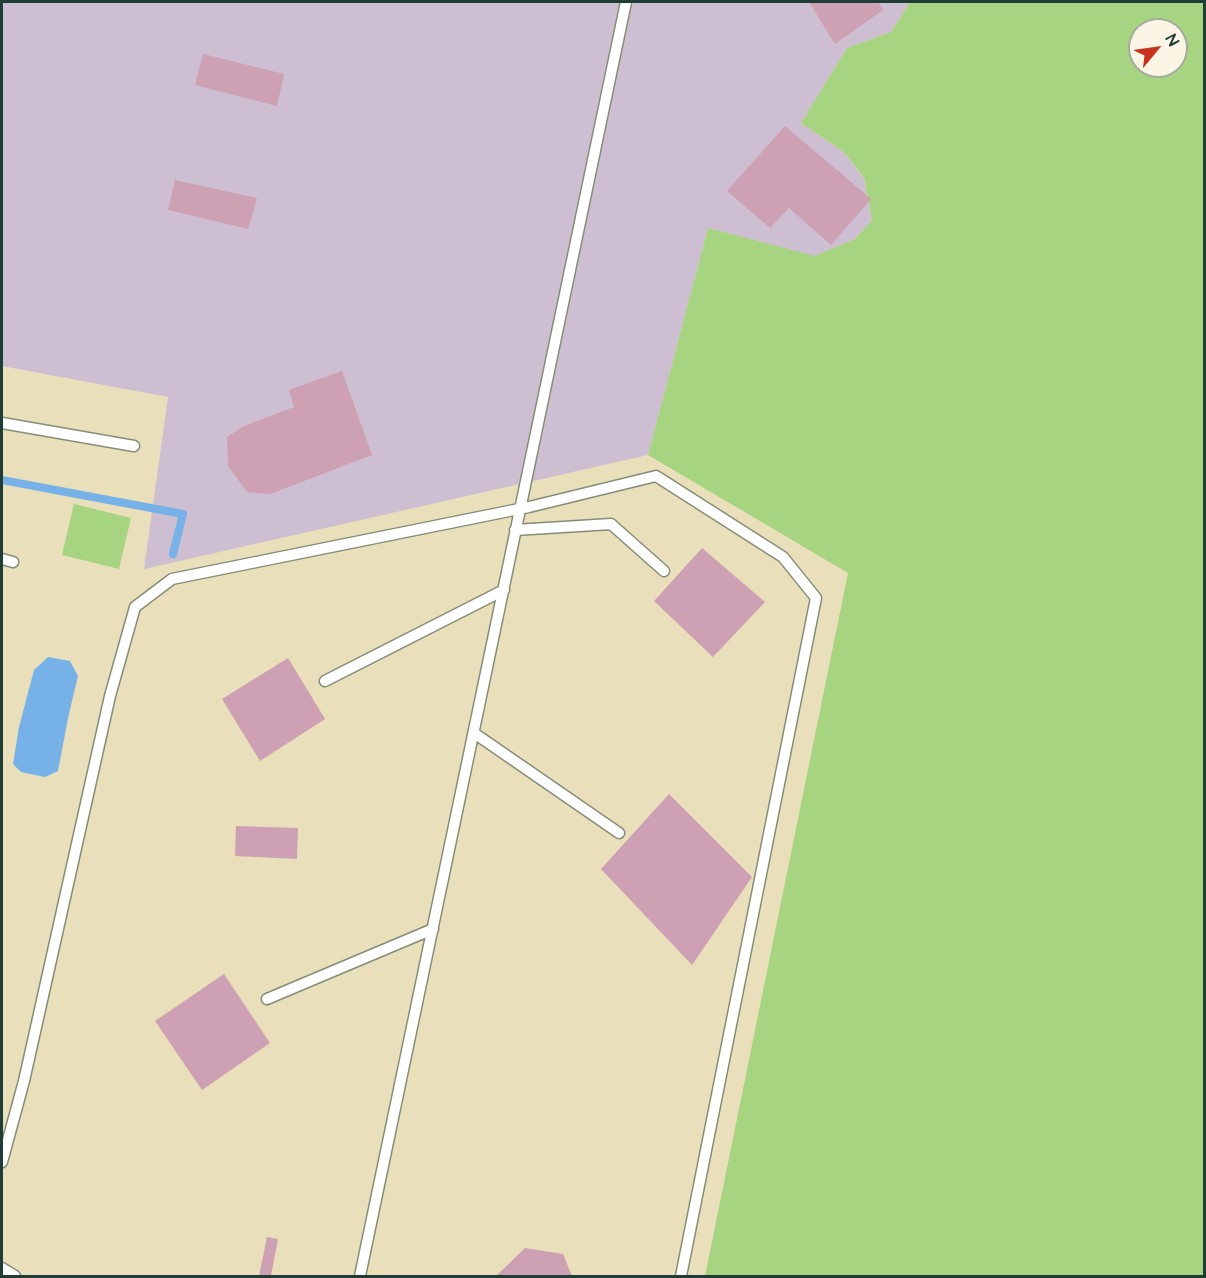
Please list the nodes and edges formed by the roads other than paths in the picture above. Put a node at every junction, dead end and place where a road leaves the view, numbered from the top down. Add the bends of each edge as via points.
1 (626, 2) edge
2 (2, 423) edge
3 (134, 446) dead end
4 (519, 509) junction
5 (515, 530) junction
6 (2, 559) edge
7 (13, 562) dead end
8 (664, 571) dead end
9 (504, 590) junction
10 (324, 681) dead end
11 (474, 733) junction
12 (619, 833) dead end
13 (433, 929) junction
14 (267, 999) dead end
15 (2, 1162) edge
16 (2, 1268) edge
17 (15, 1276) edge
18 (360, 1276) edge
19 (681, 1276) edge

1 - 4 lane
2 - 3 lane
4 - 5 lane
4 - 15 lane via 172,579 135,607 110,696 24,1081
4 - 19 lane via 656,476 783,556 816,598
5 - 8 lane via 611,524
5 - 9 lane
6 - 7 lane
9 - 10 lane
9 - 11 lane
11 - 12 lane
11 - 13 lane
13 - 14 lane
13 - 18 lane
16 - 17 lane

